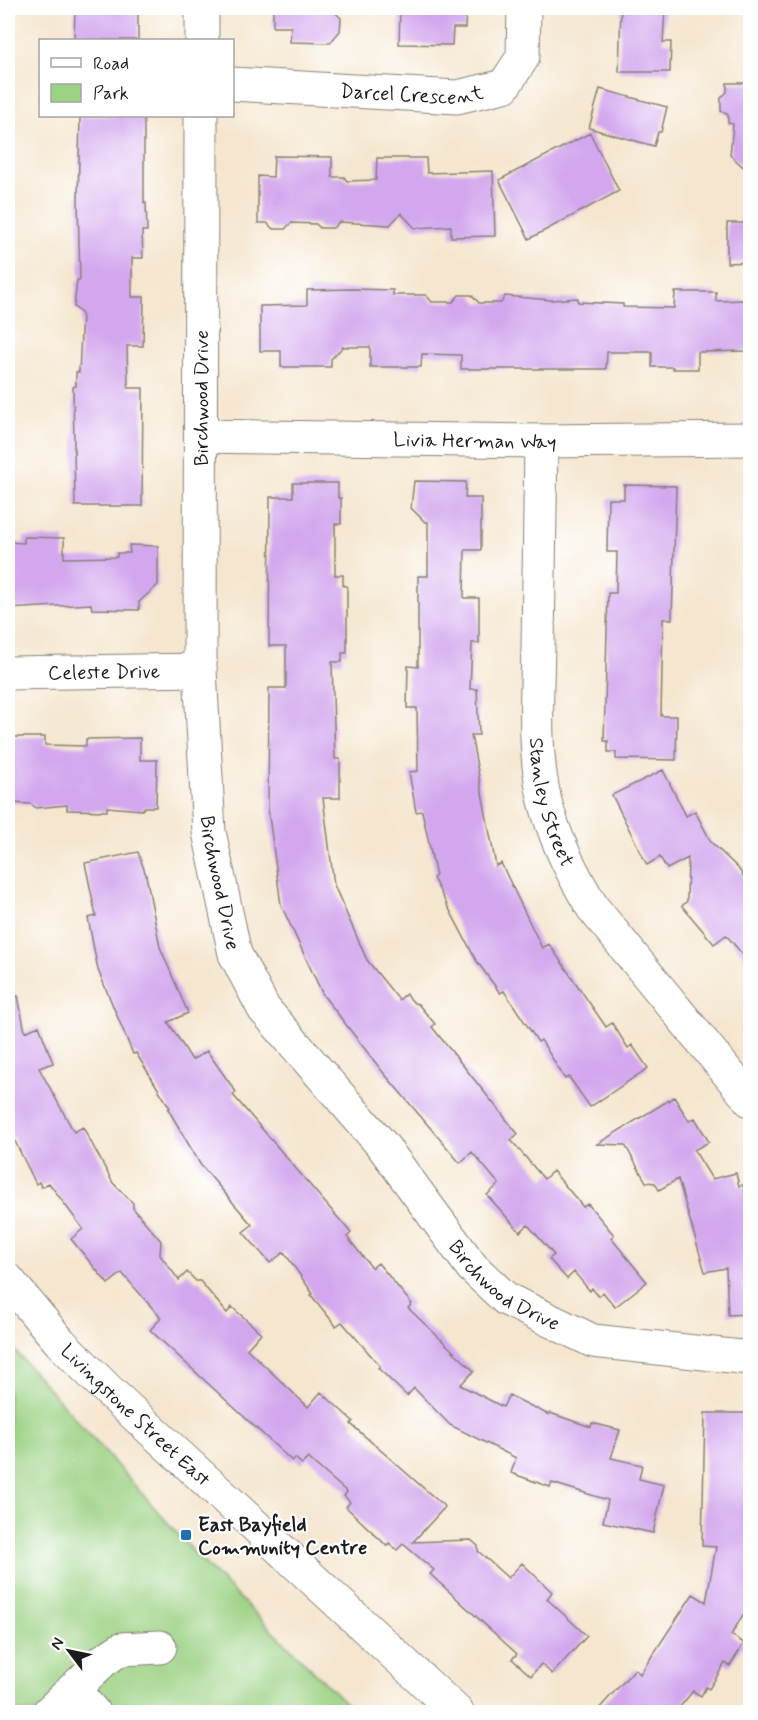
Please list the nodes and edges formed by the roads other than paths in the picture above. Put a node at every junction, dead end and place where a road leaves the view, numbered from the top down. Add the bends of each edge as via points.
1 (202, 8) edge
2 (524, 8) edge
3 (202, 39) edge
4 (234, 84) edge
5 (201, 117) edge
6 (201, 436) junction
7 (750, 440) edge
8 (541, 441) junction
9 (200, 670) junction
10 (8, 673) edge
11 (750, 1100) edge
12 (8, 1280) edge
13 (750, 1358) edge
14 (160, 1647) dead end
15 (83, 1701) edge
16 (49, 1713) edge
17 (457, 1713) edge

1 - 3 street
2 - 4 street, Darcel Crescent via 523,57 504,86 457,97
5 - 6 street, Birchwood Drive
6 - 8 street, Livia Herman Way
6 - 9 street, Birchwood Drive
7 - 8 street, Livia Herman Way
8 - 11 street, Stanley Street via 538,748 545,799 557,843 593,908
9 - 10 street, Celeste Drive
9 - 13 street, Birchwood Drive via 209,832 235,954 264,1009 382,1145 472,1267 506,1299 593,1341
12 - 17 street, Livingstone Street East via 60,1342 110,1391
14 - 15 street via 121,1649 104,1660
15 - 16 street

